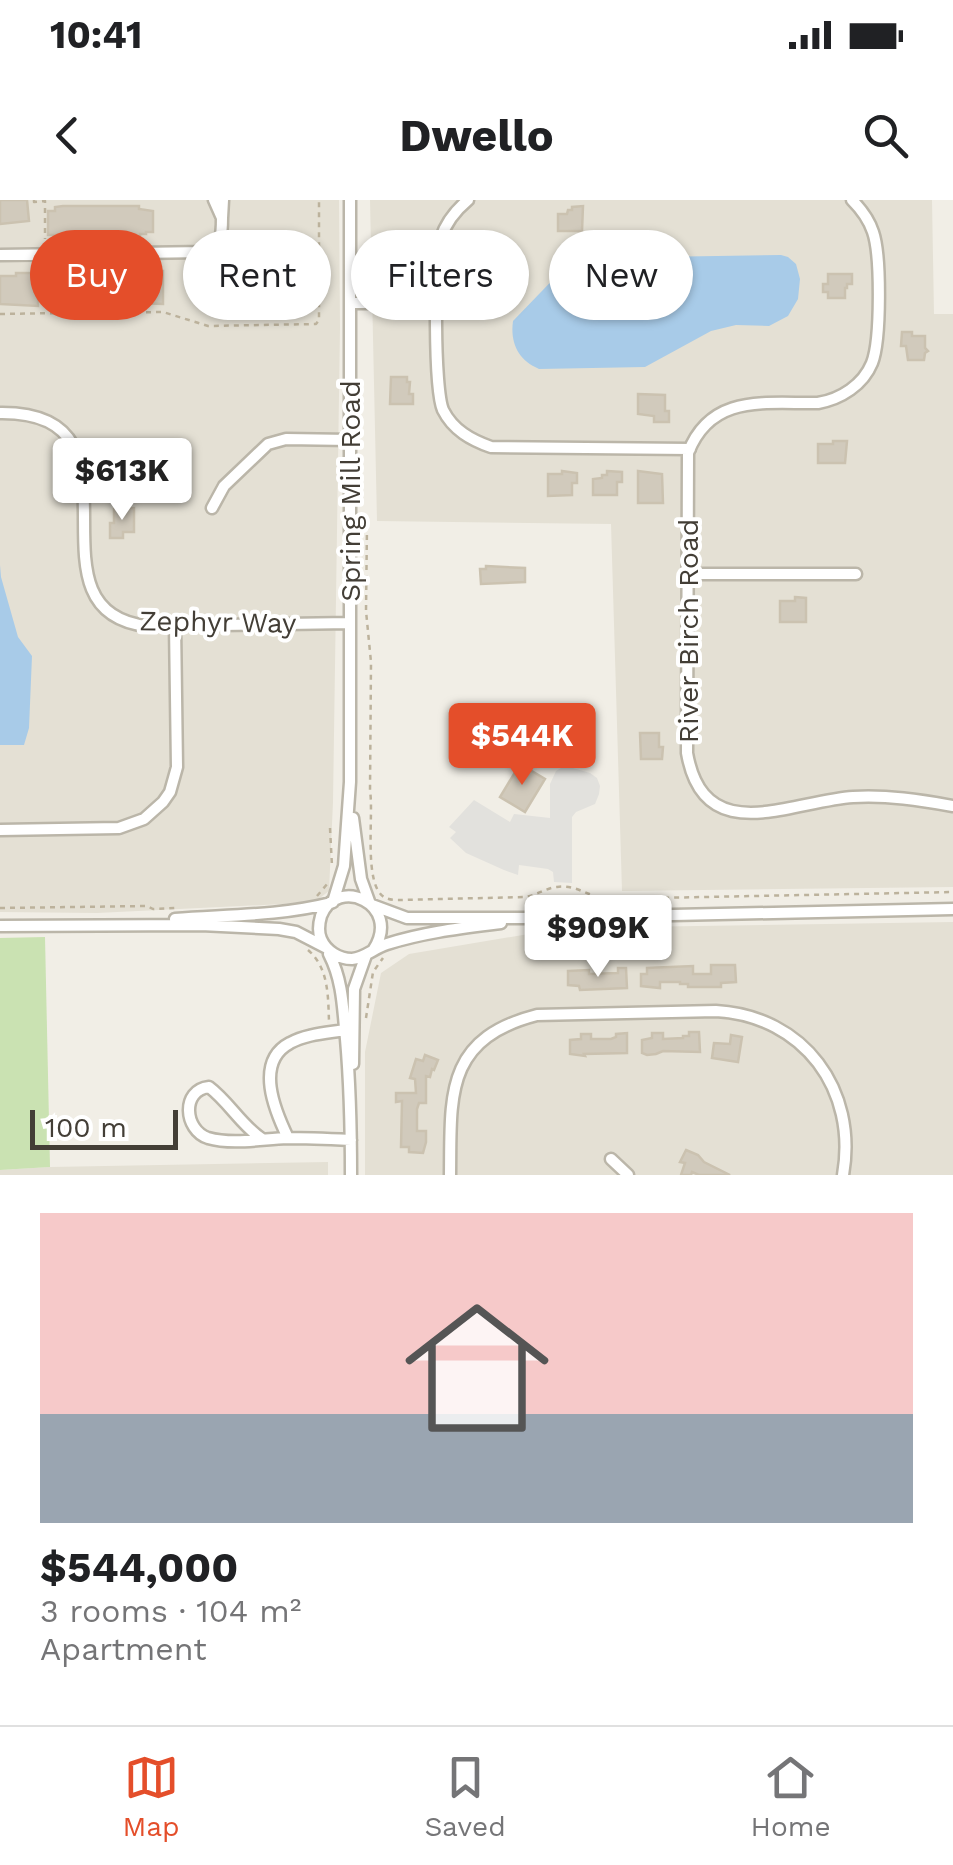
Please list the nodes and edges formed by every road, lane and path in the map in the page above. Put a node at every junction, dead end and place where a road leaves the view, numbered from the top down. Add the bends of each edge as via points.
1 (34, 200) edge
2 (214, 200) edge
3 (223, 200) edge
4 (320, 200) edge
5 (350, 200) edge
6 (468, 200) edge
7 (852, 200) edge
8 (222, 218) junction
9 (44, 230) edge
10 (445, 230) edge
11 (163, 253) edge
12 (0, 255) edge
13 (30, 255) edge
14 (350, 303) joint
15 (0, 314) edge
16 (437, 320) edge
17 (0, 413) edge
18 (350, 440) junction
19 (690, 448) junction
20 (212, 508) dead end
21 (367, 526) dead end
22 (688, 574) junction
23 (856, 574) dead end
24 (349, 623) junction
25 (175, 625) junction
26 (350, 782) junction
27 (953, 806) edge
28 (330, 828) dead end
29 (0, 830) edge
30 (953, 892) edge
31 (317, 896) dead end
32 (332, 902) junction
33 (371, 904) junction
34 (0, 908) edge
35 (187, 908) dead end
36 (953, 909) edge
37 (537, 918) junction
38 (109, 925) junction
39 (0, 926) edge
40 (306, 948) dead end
41 (326, 948) junction
42 (370, 952) junction
43 (385, 956) dead end
44 (366, 1018) dead end
45 (345, 1030) junction
46 (330, 1033) junction
47 (350, 1084) junction
48 (288, 1138) junction
49 (262, 1139) junction
50 (351, 1140) junction
51 (610, 1158) dead end
52 (351, 1175) edge
53 (450, 1175) edge
54 (628, 1175) edge
55 (843, 1175) edge

1 - 9 path via 46,201
2 - 8 street
3 - 8 street
4 - 15 path via 316,324 208,326 163,312
5 - 14 street, Spring Mill Road
6 - 10 street
7 - 19 street via 876,246 877,340 867,372 829,401 750,403 722,412
8 - 11 street via 214,250
12 - 13 street
14 - 18 street, Spring Mill Road
16 - 19 street via 439,396 450,420 470,439 513,448
17 - 25 street, Zephyr Way via 38,416 60,428 75,448 82,470 86,576 104,606 137,625
18 - 20 street via 268,444 224,486
18 - 24 street, Spring Mill Road
19 - 22 street, River Birch Road
21 - 30 path via 370,861 385,898 525,897 554,887 605,899
22 - 23 street
22 - 27 street, River Birch Road via 687,753 708,798 751,815 855,797
24 - 25 street, Zephyr Way
24 - 26 street, Spring Mill Road
25 - 29 street via 177,768 163,802 120,828
26 - 32 street, Spring Mill Road via 344,866
26 - 33 street, Spring Mill Road via 361,880
28 - 31 path via 332,873
32 - 33 street via 352,896
32 - 38 street via 256,915
32 - 41 street via 320,919
33 - 37 street via 407,918
33 - 42 street via 382,930
34 - 35 path
36 - 37 street
37 - 42 street via 446,929
38 - 39 street
38 - 41 street via 280,929
40 - 46 path via 322,970
41 - 42 street via 345,958
41 - 45 street via 344,1000
42 - 47 street via 354,989
43 - 44 path via 373,972
45 - 46 street
45 - 47 street
46 - 48 street via 299,1038 272,1064 272,1100
47 - 50 street
48 - 49 street
48 - 50 street
49 - 49 street via 203,1136 190,1124 194,1092 209,1087
50 - 52 street
51 - 54 street
53 - 55 street via 454,1086 465,1061 496,1030 537,1015 716,1011 780,1029 820,1065 842,1112

